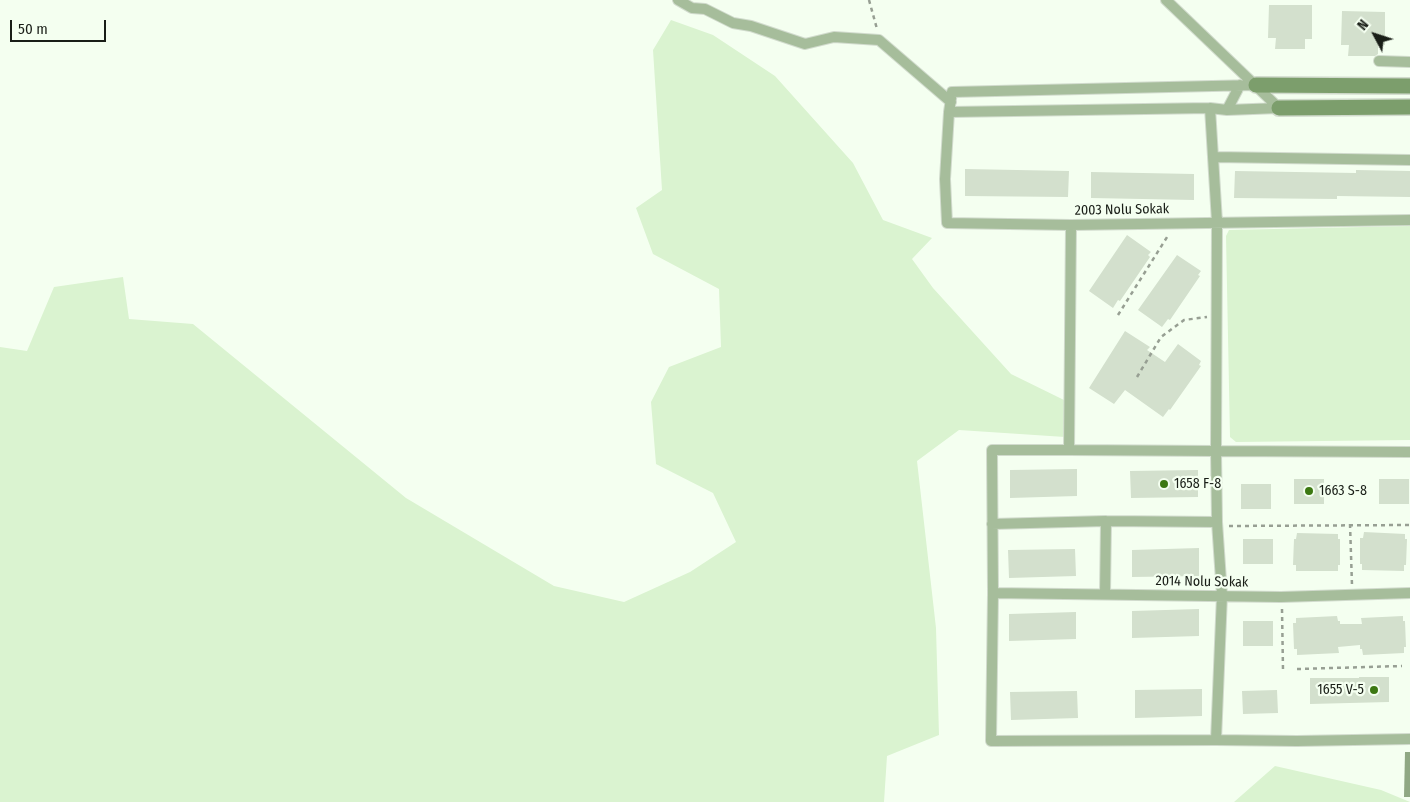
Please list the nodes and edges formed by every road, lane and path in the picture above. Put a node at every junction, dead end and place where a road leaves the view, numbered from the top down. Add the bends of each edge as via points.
1 (678, 0) edge
2 (869, 0) edge
3 (1166, 0) edge
4 (879, 40) junction
5 (1379, 61) dead end
6 (1410, 62) edge
7 (1248, 85) junction
8 (1410, 86) edge
9 (950, 107) junction
10 (1410, 107) edge
11 (1210, 108) junction
12 (1279, 108) junction
13 (1227, 110) junction
14 (1213, 157) junction
15 (1410, 160) edge
16 (1410, 220) edge
17 (1217, 222) junction
18 (1176, 223) junction
19 (1071, 224) junction
20 (1215, 315) junction
21 (1118, 316) dead end
22 (1137, 377) dead end
23 (1070, 450) junction
24 (1216, 451) junction
25 (1410, 452) edge
26 (1106, 520) junction
27 (992, 524) junction
28 (1217, 524) junction
29 (1350, 524) junction
30 (1410, 525) edge
31 (993, 593) junction
32 (1410, 593) edge
33 (1105, 594) junction
34 (1353, 594) junction
35 (1222, 595) junction
36 (1281, 597) junction
37 (1402, 666) dead end
38 (1297, 669) dead end
39 (1283, 670) dead end
40 (1410, 739) edge
41 (1216, 740) junction

1 - 4 street via 733,23 805,44 834,37
2 - 4 path
3 - 7 street
4 - 9 street
5 - 6 street
7 - 8 street
7 - 9 street via 952,92
7 - 12 street
7 - 13 street
9 - 11 street
9 - 19 street, 2003 Nolu Sokak via 945,179 947,224
10 - 12 street
11 - 13 street
11 - 14 street
12 - 13 street
14 - 15 street
14 - 17 street
16 - 17 street, 2003 Nolu Sokak
17 - 18 street, 2003 Nolu Sokak
17 - 20 street
18 - 19 street, 2003 Nolu Sokak
18 - 21 path
19 - 23 street
20 - 22 path via 1184,320 1161,337
20 - 24 street
23 - 24 street
23 - 27 street via 992,450
24 - 25 street
24 - 28 street
26 - 27 street
26 - 28 street
26 - 33 street
27 - 31 street
28 - 29 path
28 - 35 street
29 - 30 path
29 - 34 path
31 - 33 street, 2014 Nolu Sokak
31 - 41 street via 991,741
32 - 34 street, 2014 Nolu Sokak
33 - 35 street, 2014 Nolu Sokak
34 - 36 street, 2014 Nolu Sokak
35 - 36 street, 2014 Nolu Sokak
35 - 41 street
36 - 39 path
37 - 38 path
40 - 41 street

